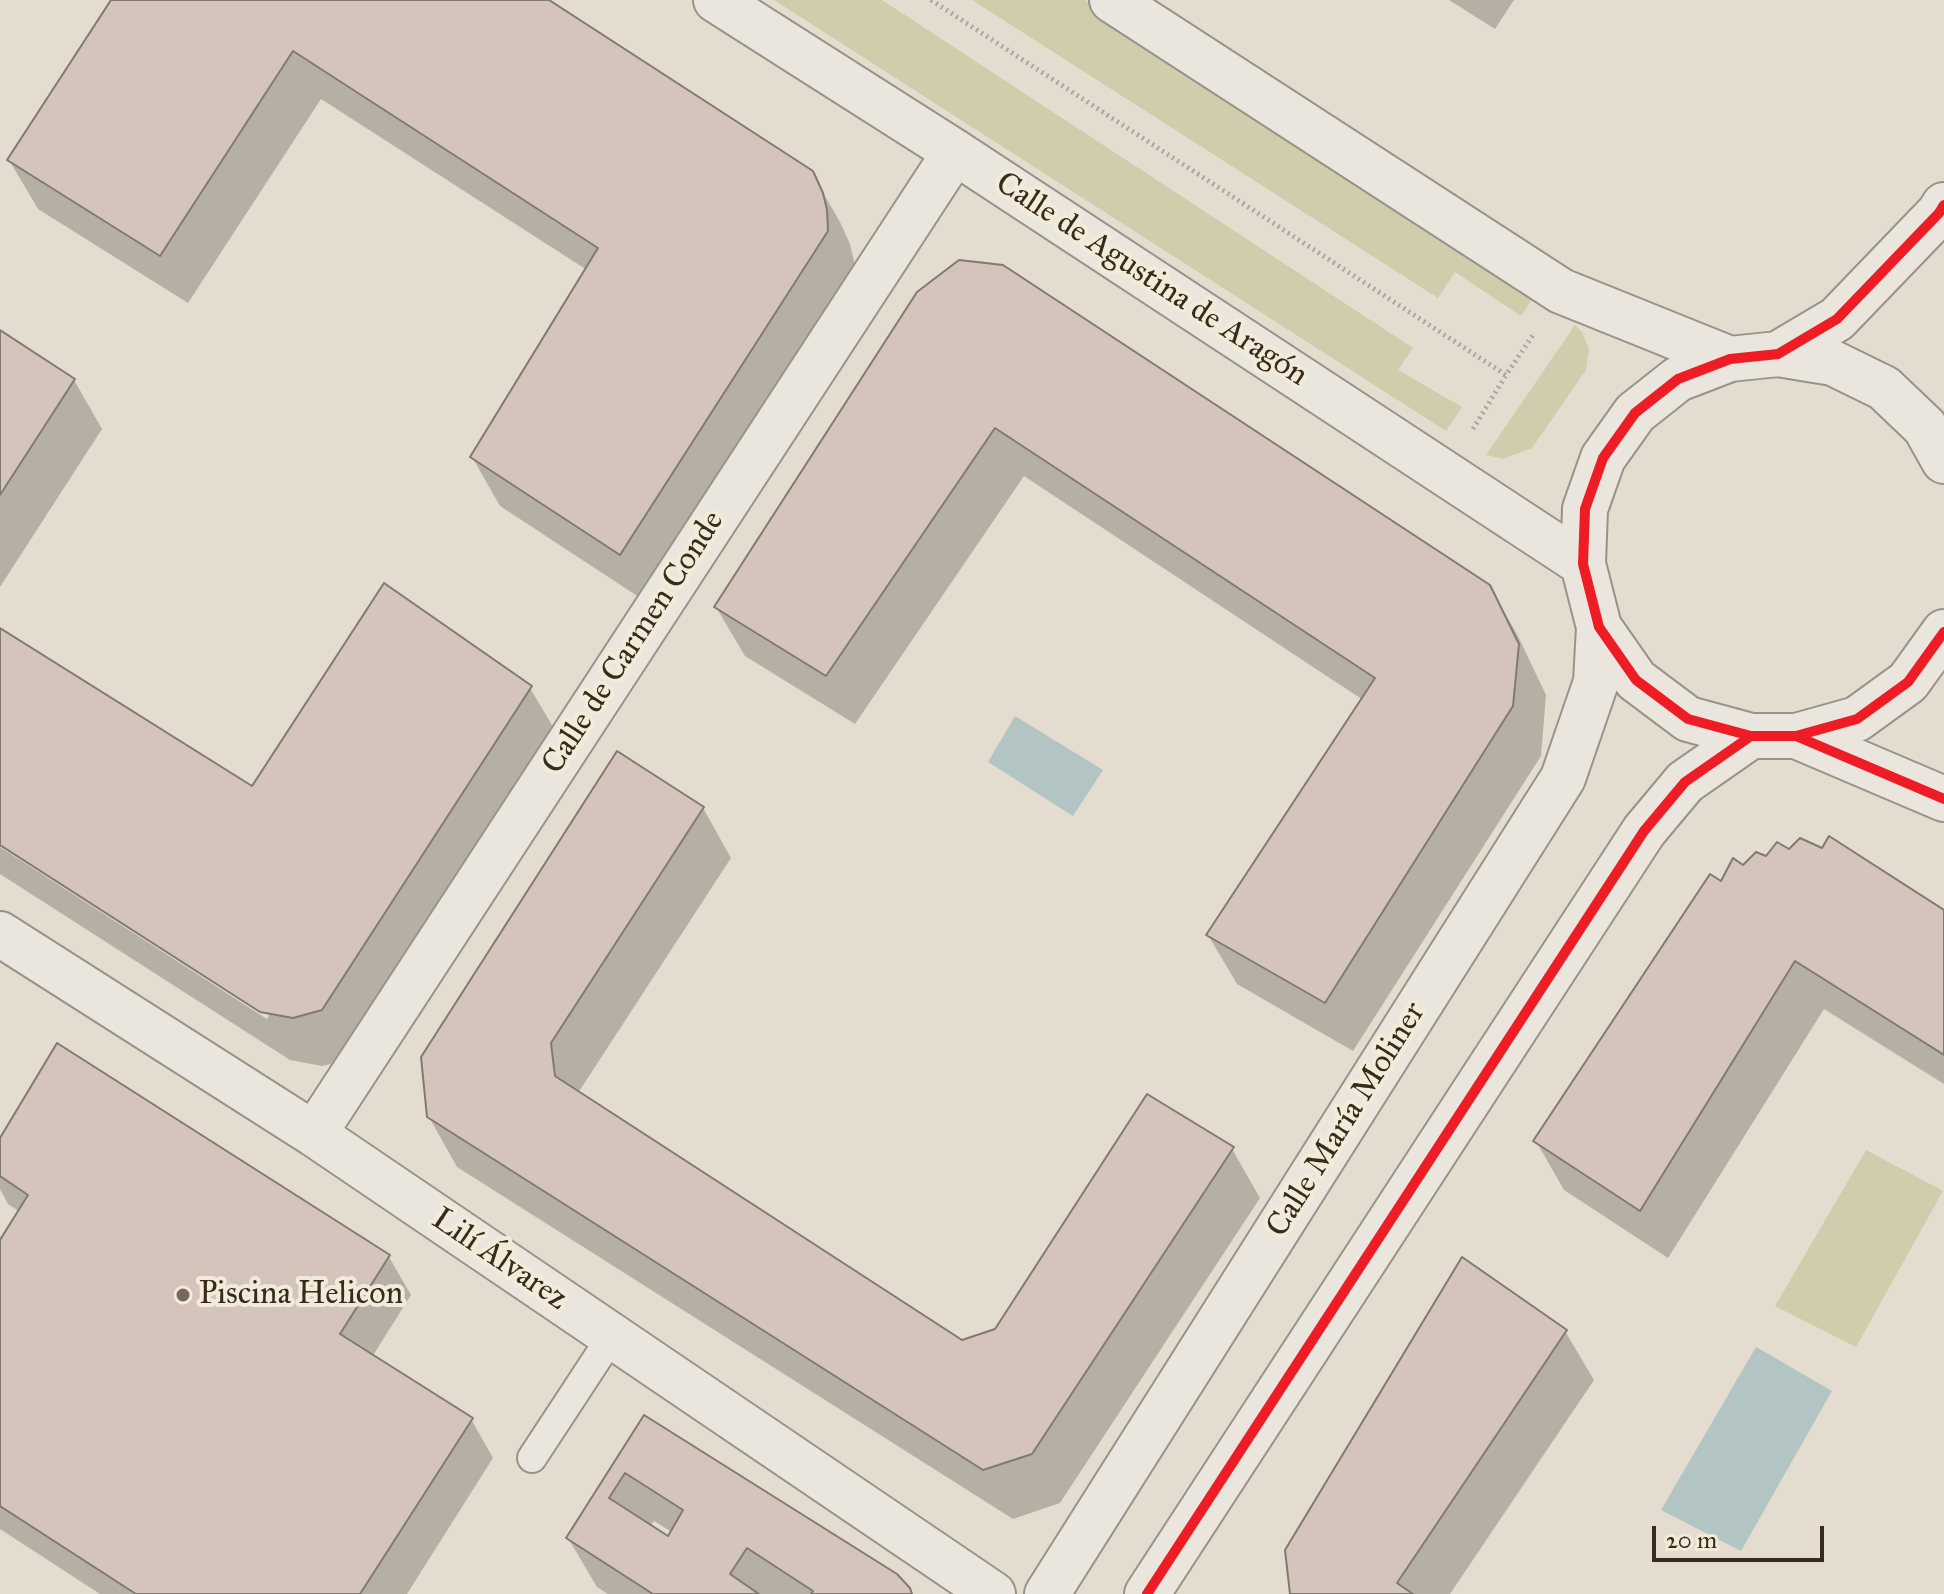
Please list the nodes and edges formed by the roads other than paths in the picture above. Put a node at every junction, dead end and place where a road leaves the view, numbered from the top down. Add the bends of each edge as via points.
1 (716, 0) edge
2 (1112, 0) edge
3 (955, 152) junction
4 (1944, 205) edge
5 (1778, 354) junction
6 (1730, 359) junction
7 (1944, 461) edge
8 (1583, 564) junction
9 (1599, 627) junction
10 (1944, 632) edge
11 (1751, 736) junction
12 (1796, 736) junction
13 (1944, 799) edge
14 (0, 934) edge
15 (314, 1134) junction
16 (612, 1336) junction
17 (532, 1458) dead end
18 (993, 1594) edge
19 (1047, 1594) edge
20 (1147, 1594) edge

1 - 3 street, Calle de Agustina de Aragón
2 - 6 street via 1561,291
3 - 8 street, Calle de Agustina de Aragón
3 - 15 street, Calle de Carmen Conde
4 - 5 street via 1837,319
5 - 6 street
5 - 7 street via 1833,363 1884,388 1925,427
6 - 8 street via 1678,379 1635,413 1603,458 1585,509
8 - 9 street
9 - 11 street via 1636,680 1688,719
9 - 19 street, Calle María Moliner via 1596,682 1563,778
10 - 12 street via 1908,682 1857,719
11 - 12 street
11 - 20 street via 1685,782 1644,831
12 - 13 street
14 - 15 street, Lilí Álvarez
15 - 16 street, Lilí Álvarez
16 - 17 lane
16 - 18 street, Lilí Álvarez

